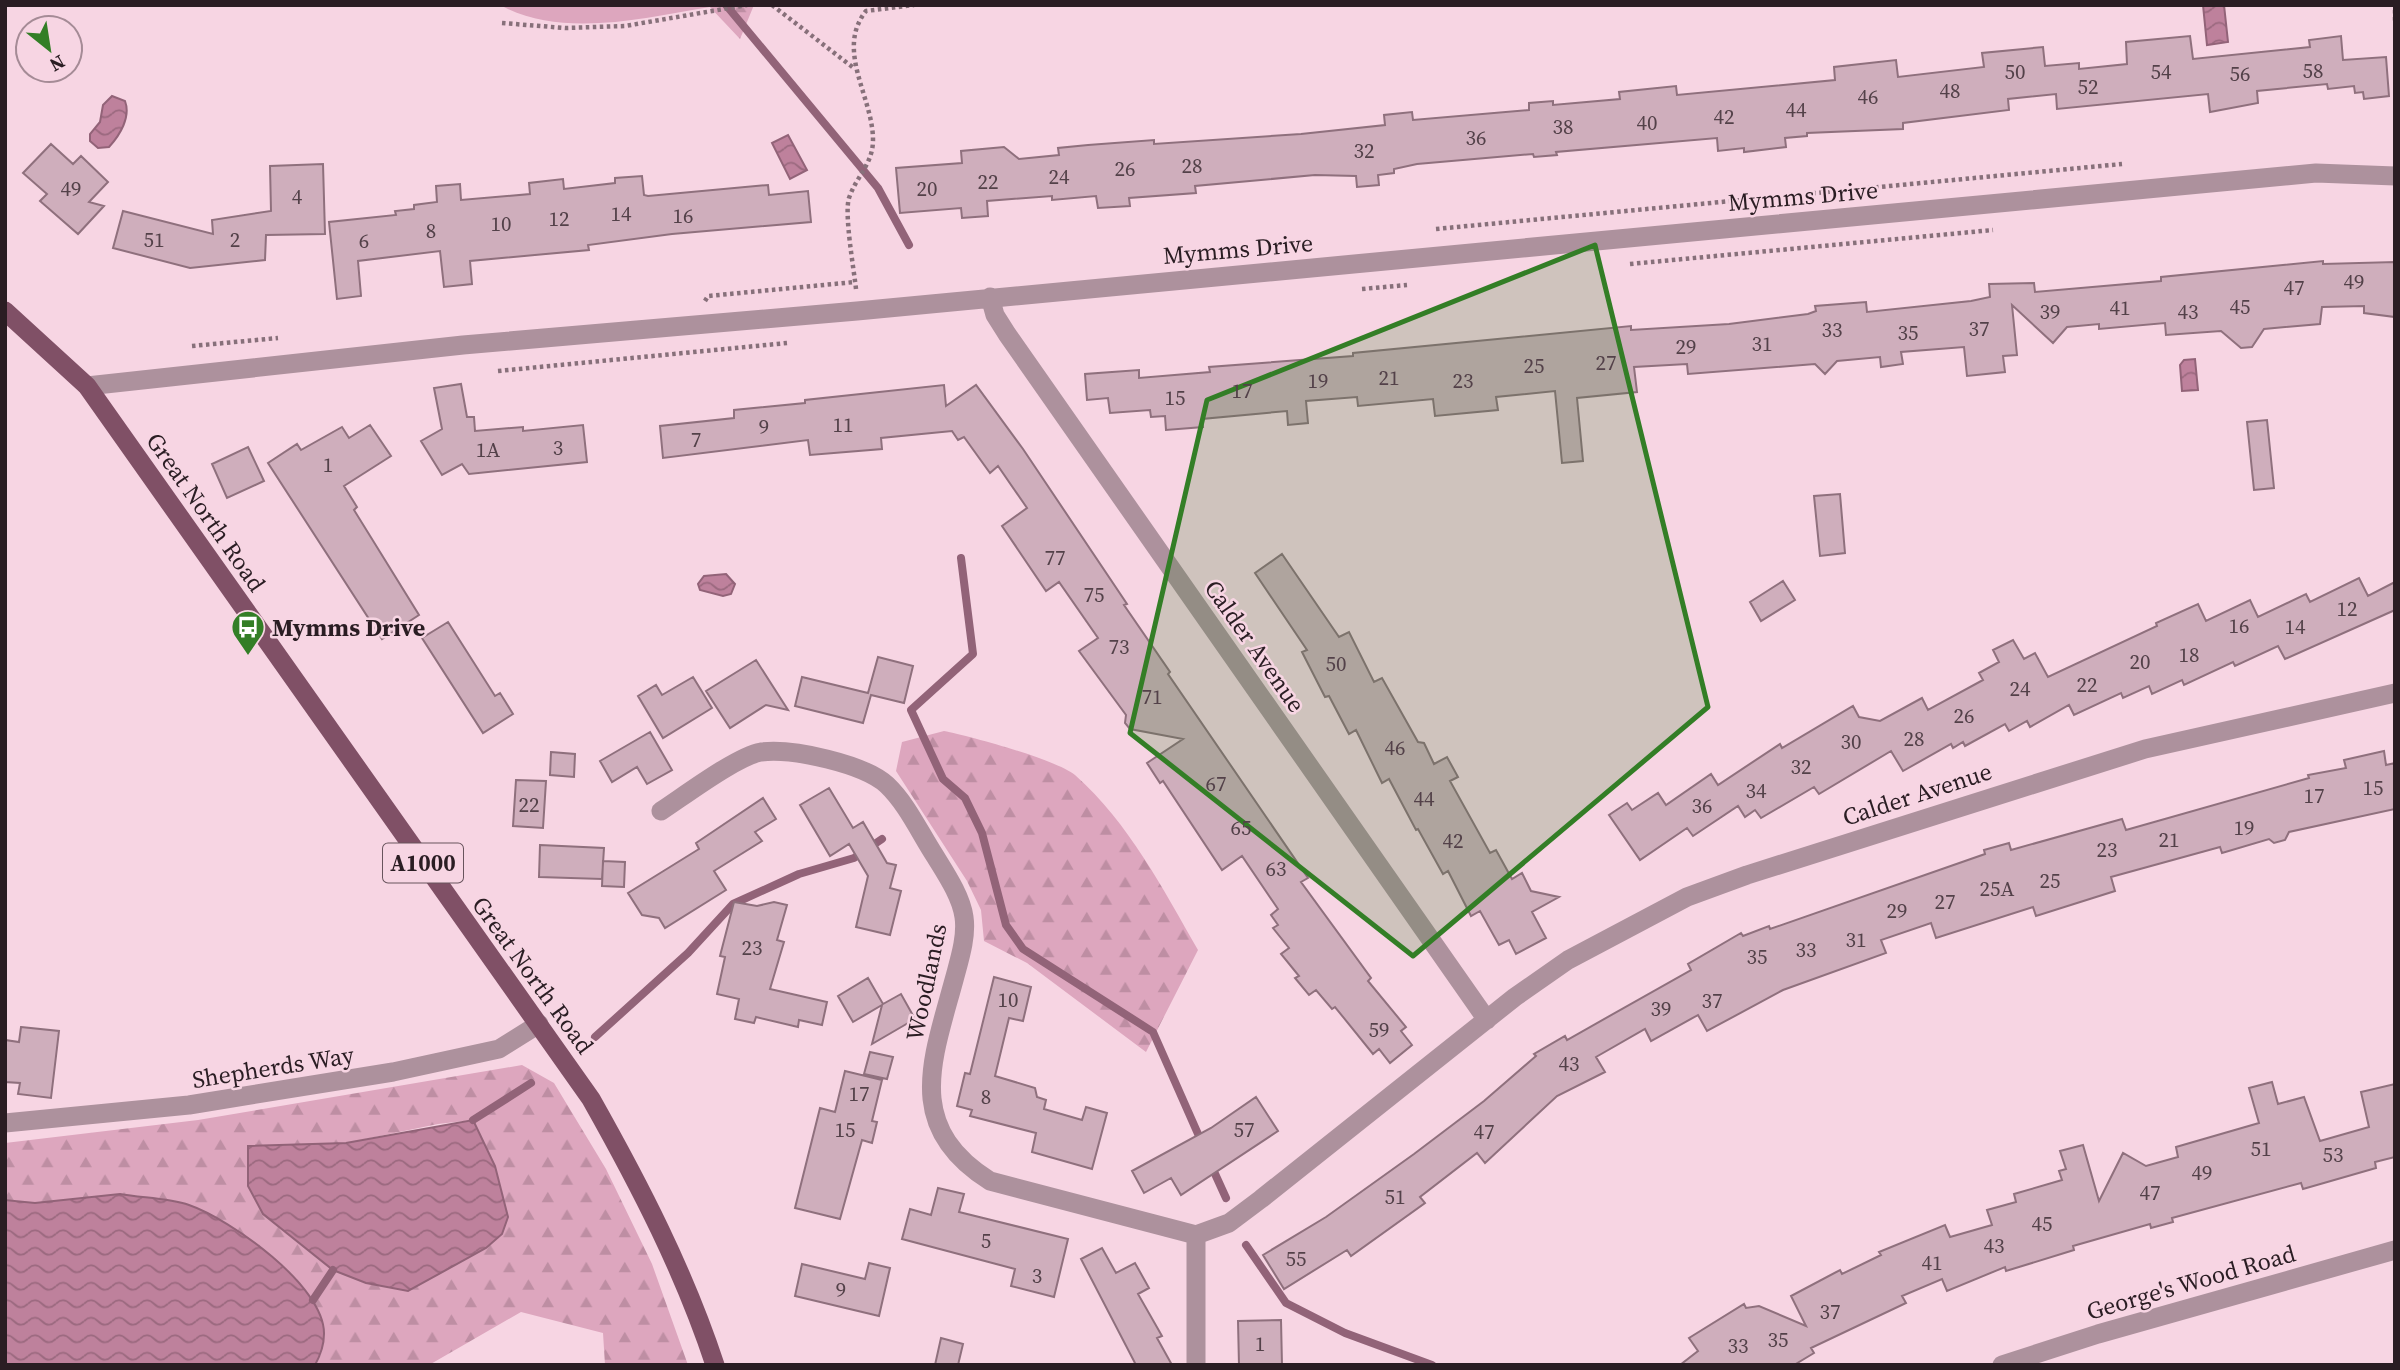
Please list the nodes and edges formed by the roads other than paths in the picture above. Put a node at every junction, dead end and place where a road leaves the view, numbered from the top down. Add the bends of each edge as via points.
1 (2395, 176) edge
2 (990, 297) junction
3 (5, 311) edge
4 (87, 386) junction
5 (2395, 693) edge
6 (661, 811) dead end
7 (1487, 1020) junction
8 (539, 1024) junction
9 (5, 1123) edge
10 (1196, 1235) junction
11 (2395, 1250) edge
12 (715, 1365) edge
13 (1196, 1365) edge
14 (2002, 1365) edge

1 - 2 street, Mymms Drive via 2316,173
2 - 4 street, Mymms Drive via 463,345
2 - 7 street, Calder Avenue via 1007,334
3 - 4 main road, Great North Road / A1000
4 - 8 main road, Great North Road / A1000
5 - 7 street, Calder Avenue via 2145,749 1747,875 1687,897 1578,954
6 - 10 street, Woodlands via 759,752 788,751 856,768 886,784 951,882 964,917 961,953 930,1089 934,1115 954,1154 990,1181
7 - 10 street, Calder Avenue via 1261,1199 1228,1223
8 - 9 street, Shepherds Way via 499,1049 393,1072 189,1105
8 - 12 main road, Great North Road / A1000 via 591,1100 643,1192 692,1297
10 - 13 street
11 - 14 street, George's Wood Road

